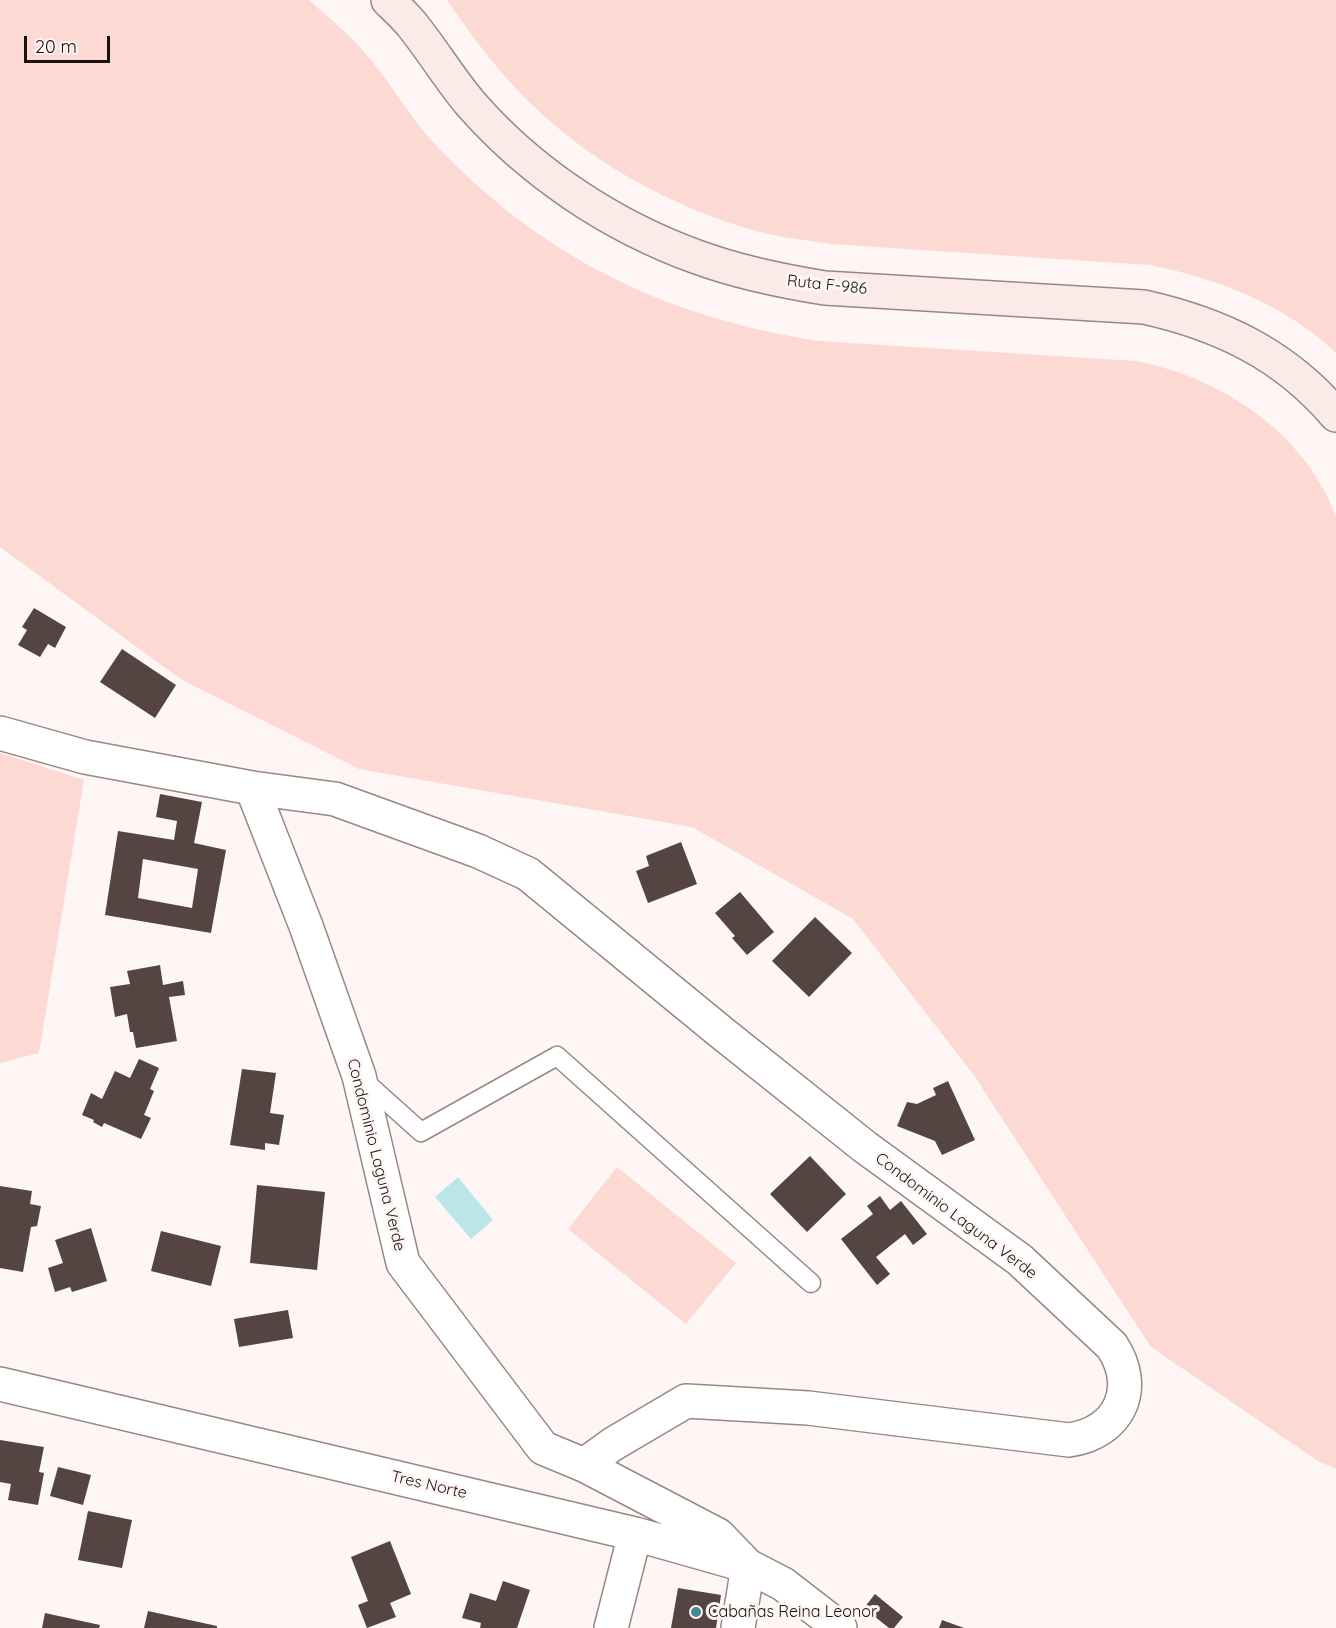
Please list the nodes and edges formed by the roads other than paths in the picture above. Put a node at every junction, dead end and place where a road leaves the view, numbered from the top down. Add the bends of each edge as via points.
1 (388, 0) edge
2 (1336, 415) edge
3 (0, 733) edge
4 (252, 788) junction
5 (359, 1076) junction
6 (811, 1283) dead end
7 (0, 1384) edge
8 (584, 1465) junction
9 (635, 1534) junction
10 (748, 1566) junction
11 (611, 1628) edge
12 (738, 1628) edge
13 (840, 1628) edge

1 - 2 main road, Ruta F-986 via 412,25 470,103 504,138 580,198 657,241 739,271 825,288 1144,307 1178,315 1244,340 1301,380
3 - 4 street, Condominio Laguna Verde via 85,757
4 - 5 street, Condominio Laguna Verde
4 - 8 street, Condominio Laguna Verde via 335,799 478,851 528,874 865,1147 1020,1260 1112,1346 1124,1372 1125,1386 1116,1414 1096,1433 1083,1438 1069,1440 808,1408 686,1401
5 - 6 lane via 421,1132 557,1056
5 - 8 street, Condominio Laguna Verde via 403,1263 543,1448
7 - 9 street, Tres Norte
8 - 10 street, Condominio Laguna Verde via 718,1535
9 - 10 street, Tres Norte
9 - 11 street
10 - 12 street
10 - 13 street, Tres Norte via 783,1584

